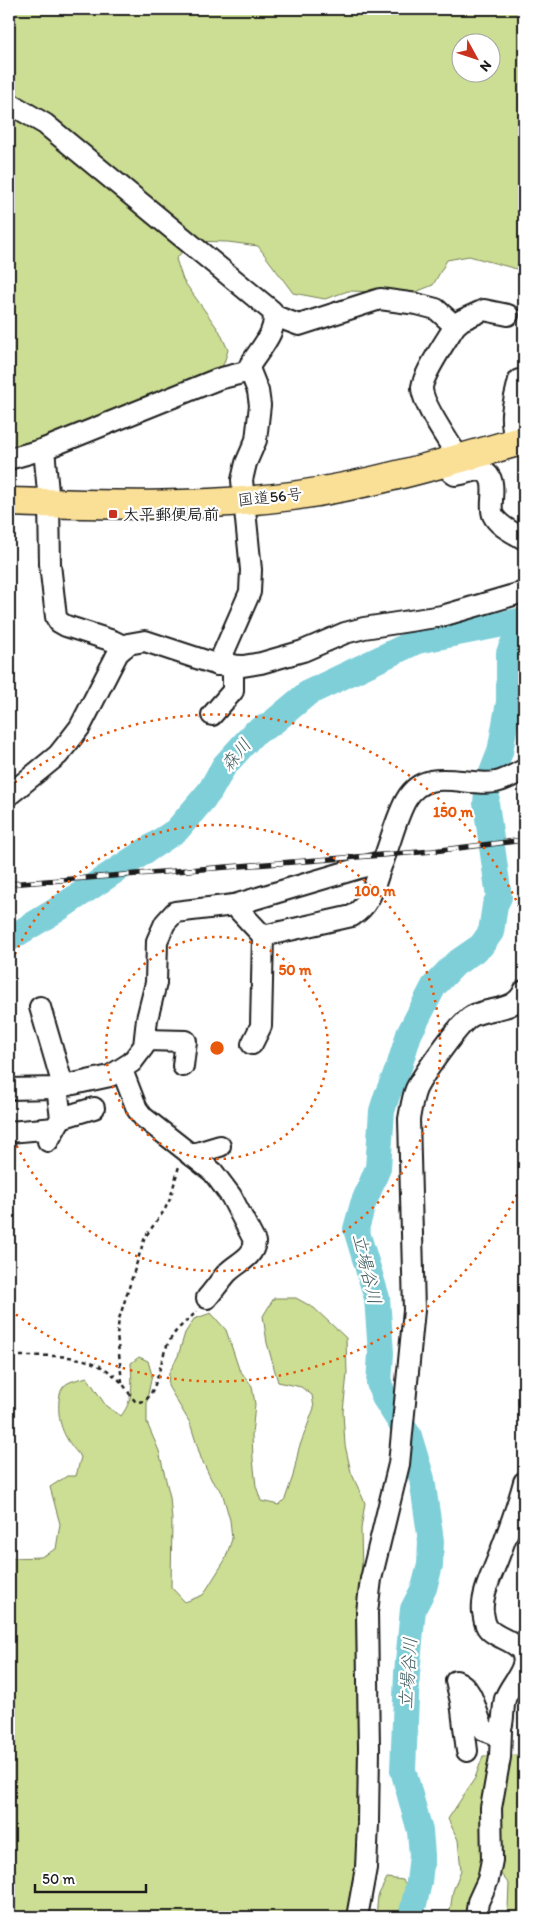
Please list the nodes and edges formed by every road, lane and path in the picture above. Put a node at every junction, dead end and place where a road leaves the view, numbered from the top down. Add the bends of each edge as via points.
1 (9, 103) edge
2 (275, 316) junction
3 (508, 316) dead end
4 (455, 326) junction
5 (250, 371) junction
6 (519, 380) dead end
7 (520, 441) edge
8 (44, 450) junction
9 (9, 459) edge
10 (453, 460) junction
11 (244, 500) junction
12 (9, 502) edge
13 (49, 503) junction
14 (524, 539) edge
15 (524, 592) edge
16 (124, 647) junction
17 (225, 665) junction
18 (212, 715) dead end
19 (524, 770) edge
20 (9, 795) edge
21 (383, 861) junction
22 (234, 905) junction
23 (263, 936) junction
24 (524, 990) edge
25 (40, 1006) dead end
26 (145, 1040) junction
27 (252, 1044) dead end
28 (183, 1066) dead end
29 (122, 1070) junction
30 (60, 1087) junction
31 (9, 1089) edge
32 (94, 1108) dead end
33 (54, 1129) junction
34 (9, 1132) edge
35 (220, 1146) dead end
36 (190, 1155) junction
37 (207, 1298) joint
38 (20, 1356) dead end
39 (122, 1383) junction
40 (524, 1482) edge
41 (501, 1731) junction
42 (466, 1751) dead end
43 (357, 1917) edge
44 (476, 1917) edge

1 - 2 street via 45,124
2 - 4 street via 299,325 380,300 436,309
2 - 5 street via 275,325 250,365
3 - 4 street via 484,310
4 - 10 street via 422,388
5 - 8 street via 218,379
5 - 11 street via 260,405 256,440 242,480
6 - 7 street via 510,422
7 - 10 highway, 国道56号
8 - 9 street
8 - 13 street
10 - 11 highway, 国道56号 via 326,490
10 - 14 street via 451,472 455,475 479,470 486,474 492,486 492,515
11 - 13 highway, 国道56号 via 202,504
11 - 17 street via 252,570 250,592
12 - 13 highway, 国道56号
13 - 16 street via 50,564 56,618 66,626
15 - 17 street via 442,616 345,633 270,661 244,666
16 - 17 street via 145,641
16 - 20 street via 70,740 58,755
17 - 18 street via 233,691
19 - 21 street via 496,782 424,781 406,800
21 - 22 street
21 - 23 street via 369,901 362,910 352,916
22 - 23 street
22 - 26 street via 175,912 165,923 157,941 156,983
23 - 27 street via 261,1026
24 - 43 street via 515,1004 470,1017 459,1027 423,1077 412,1102 409,1119 414,1310 400,1464 371,1579 367,1612 368,1832 366,1868
25 - 30 street
26 - 28 street via 186,1041
26 - 29 street via 140,1053
29 - 30 street via 110,1076
29 - 36 street via 143,1117
30 - 31 street
30 - 33 street
32 - 33 street
33 - 34 street
35 - 36 street
36 - 37 street via 223,1183 255,1242 250,1255 227,1274
36 - 39 path via 178,1168 170,1199 145,1237 119,1318 117,1334
37 - 39 path via 170,1338 152,1394 145,1401 136,1402
38 - 39 path via 74,1356 90,1361
40 - 41 street via 487,1587 483,1608 487,1627 516,1645 522,1653 523,1664 502,1710
41 - 42 street via 497,1735 484,1730 472,1699 464,1686 456,1682
41 - 44 street via 491,1808 492,1860

